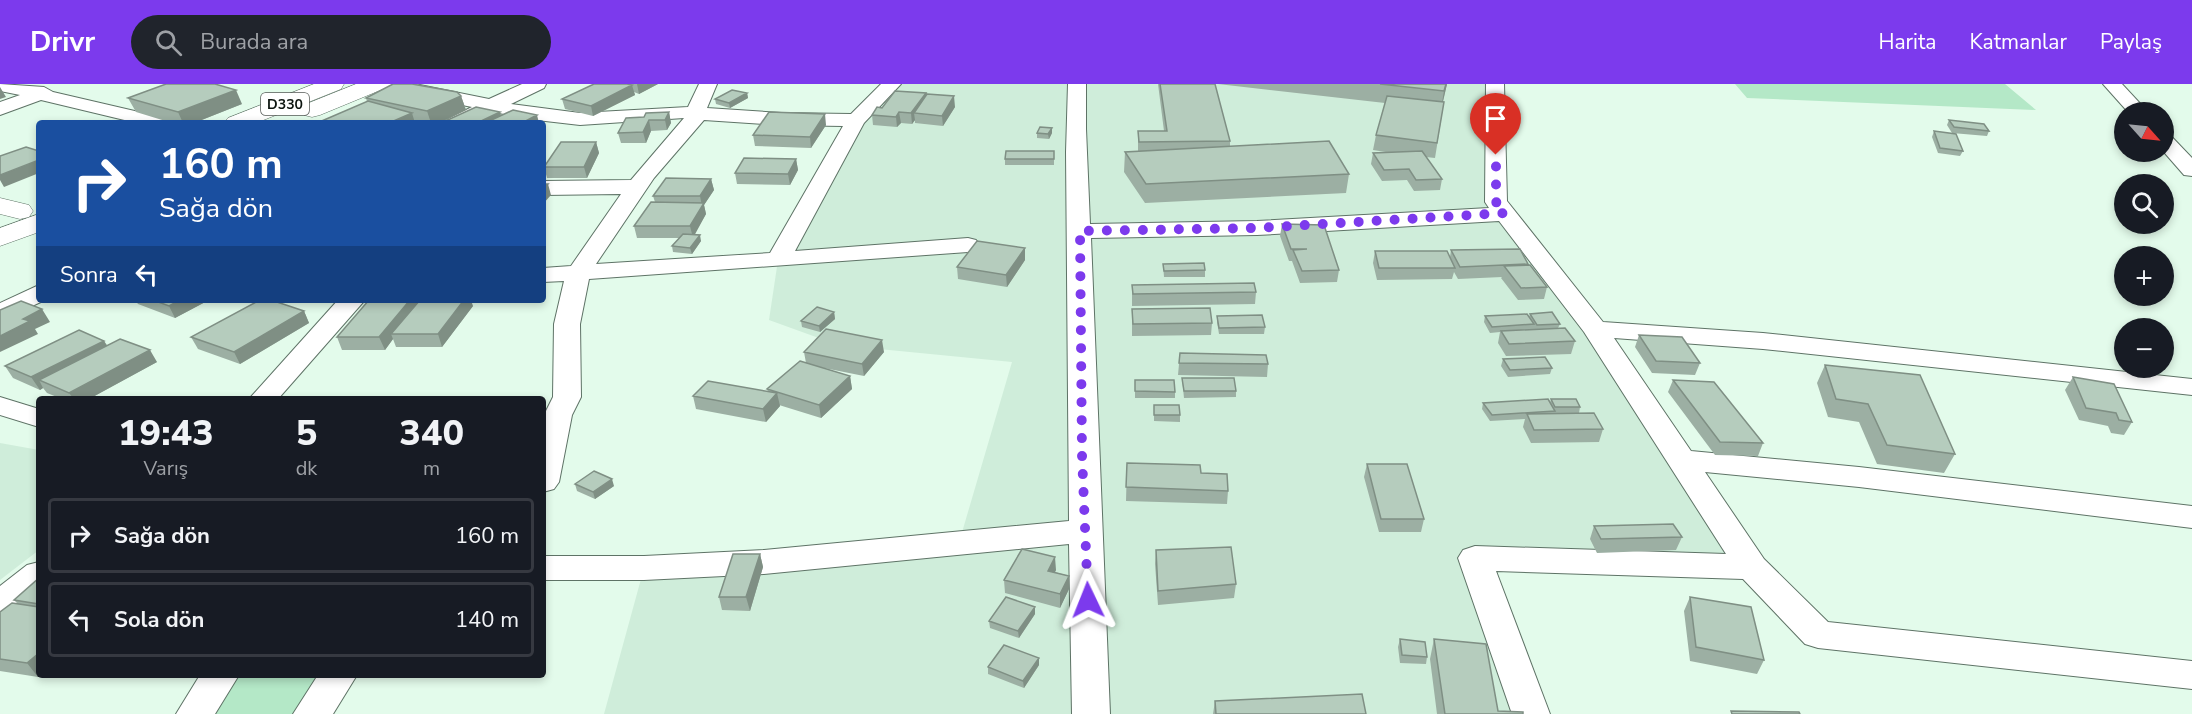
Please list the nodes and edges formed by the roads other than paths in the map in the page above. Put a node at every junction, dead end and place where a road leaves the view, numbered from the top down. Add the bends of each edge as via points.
1 (69, 84) edge
2 (333, 84) edge
3 (375, 84) edge
4 (387, 84) edge
5 (537, 84) edge
6 (708, 84) edge
7 (892, 84) edge
8 (1077, 84) edge
9 (1495, 84) edge
10 (2112, 84) edge
11 (0, 85) edge
12 (42, 93) junction
13 (2129, 102) edge
14 (492, 106) junction
15 (0, 109) edge
16 (697, 115) junction
17 (150, 120) edge
18 (243, 120) edge
19 (287, 120) edge
20 (462, 120) edge
21 (856, 120) junction
22 (2174, 151) edge
23 (2192, 170) edge
24 (637, 187) junction
25 (546, 188) edge
26 (20, 212) edge
27 (1506, 213) junction
28 (1080, 231) junction
29 (0, 238) edge
30 (968, 245) dead end
31 (778, 260) junction
32 (578, 273) junction
33 (546, 275) edge
34 (36, 294) edge
35 (349, 303) edge
36 (0, 313) edge
37 (1595, 329) junction
38 (2192, 387) edge
39 (266, 396) edge
40 (0, 406) edge
41 (551, 416) edge
42 (36, 417) edge
43 (546, 457) edge
44 (1683, 460) junction
45 (2192, 517) edge
46 (1085, 531) junction
47 (1752, 567) junction
48 (546, 568) edge
49 (36, 576) edge
50 (0, 605) edge
51 (2192, 675) edge
52 (218, 678) edge
53 (336, 678) edge
54 (195, 714) edge
55 (312, 714) edge
56 (1091, 714) edge
57 (1531, 714) edge

1 - 12 street
2 - 18 main road, D330
3 - 19 main road, D330
4 - 14 street
5 - 14 street
6 - 16 street via 698,103
7 - 21 street
8 - 28 street
9 - 27 street via 1496,202
10 - 13 street
11 - 12 street
12 - 15 street
12 - 17 street
14 - 16 street via 580,119 679,112
14 - 20 street
16 - 21 street
16 - 24 street
21 - 31 street
22 - 23 street
24 - 25 street
24 - 32 street
26 - 29 main road
27 - 28 street via 1257,228
27 - 37 street
28 - 46 street
30 - 31 street
31 - 32 street
32 - 33 street
32 - 41 street via 567,324 567,397
34 - 36 street
35 - 39 street
37 - 38 street via 1763,341
37 - 44 street
40 - 42 street
41 - 43 street
44 - 45 street
44 - 47 street
46 - 48 street via 764,562
46 - 56 street
47 - 51 street via 1818,633
47 - 57 street via 1474,558
49 - 50 street
52 - 54 street
53 - 55 street

